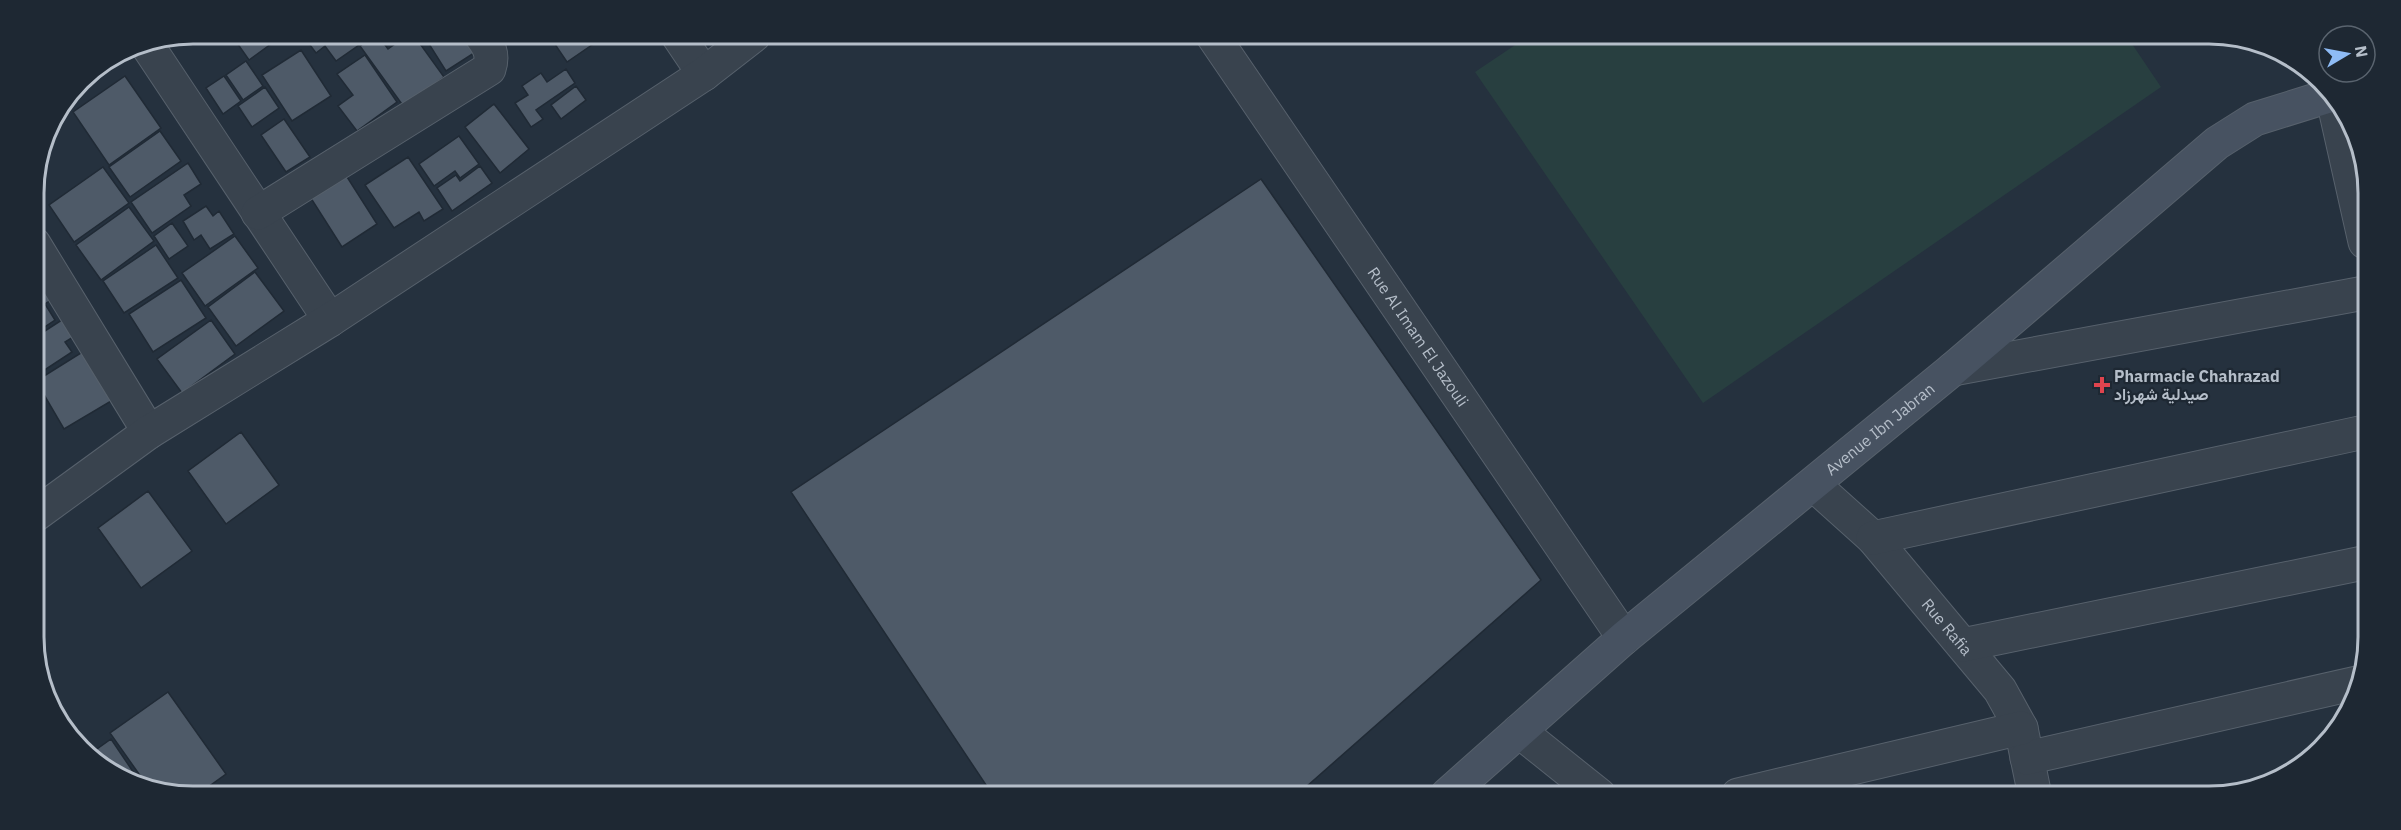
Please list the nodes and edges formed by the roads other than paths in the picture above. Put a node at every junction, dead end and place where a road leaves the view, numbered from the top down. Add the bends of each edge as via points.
1 (485, 43) edge
2 (683, 43) edge
3 (743, 43) edge
4 (1218, 43) edge
5 (150, 50) edge
6 (704, 74) junction
7 (2324, 98) edge
8 (2337, 118) edge
9 (2358, 211) edge
10 (258, 213) junction
11 (44, 260) edge
12 (2358, 294) edge
13 (330, 320) junction
14 (1953, 369) junction
15 (149, 432) junction
16 (2358, 433) edge
17 (1814, 485) junction
18 (43, 509) edge
19 (1873, 538) junction
20 (2358, 564) edge
21 (1624, 638) junction
22 (1963, 645) junction
23 (2350, 684) edge
24 (1519, 731) junction
25 (2024, 743) junction
26 (1457, 786) edge
27 (1588, 786) edge
28 (1788, 786) edge
29 (2033, 786) edge

1 - 10 street via 491,53 489,69
2 - 6 street
3 - 6 street
4 - 21 street, Rue Al Imam El Jazouli
5 - 10 street
6 - 13 street
7 - 14 street, Avenue Ibn Jabran via 2255,119 2217,144
8 - 9 street
10 - 13 street
11 - 15 street
12 - 14 street
13 - 15 street
14 - 17 street, Avenue Ibn Jabran
15 - 18 street
16 - 19 street
17 - 19 street, Rue Rafia
17 - 21 street, Avenue Ibn Jabran
19 - 22 street, Rue Rafia
20 - 22 street
21 - 24 street, Avenue Ibn Jabran
22 - 25 street, Rue Rafia via 2000,690
23 - 25 street
24 - 26 street, Avenue Ibn Jabran
24 - 27 street
25 - 28 street
25 - 29 street, Rue Rafia

